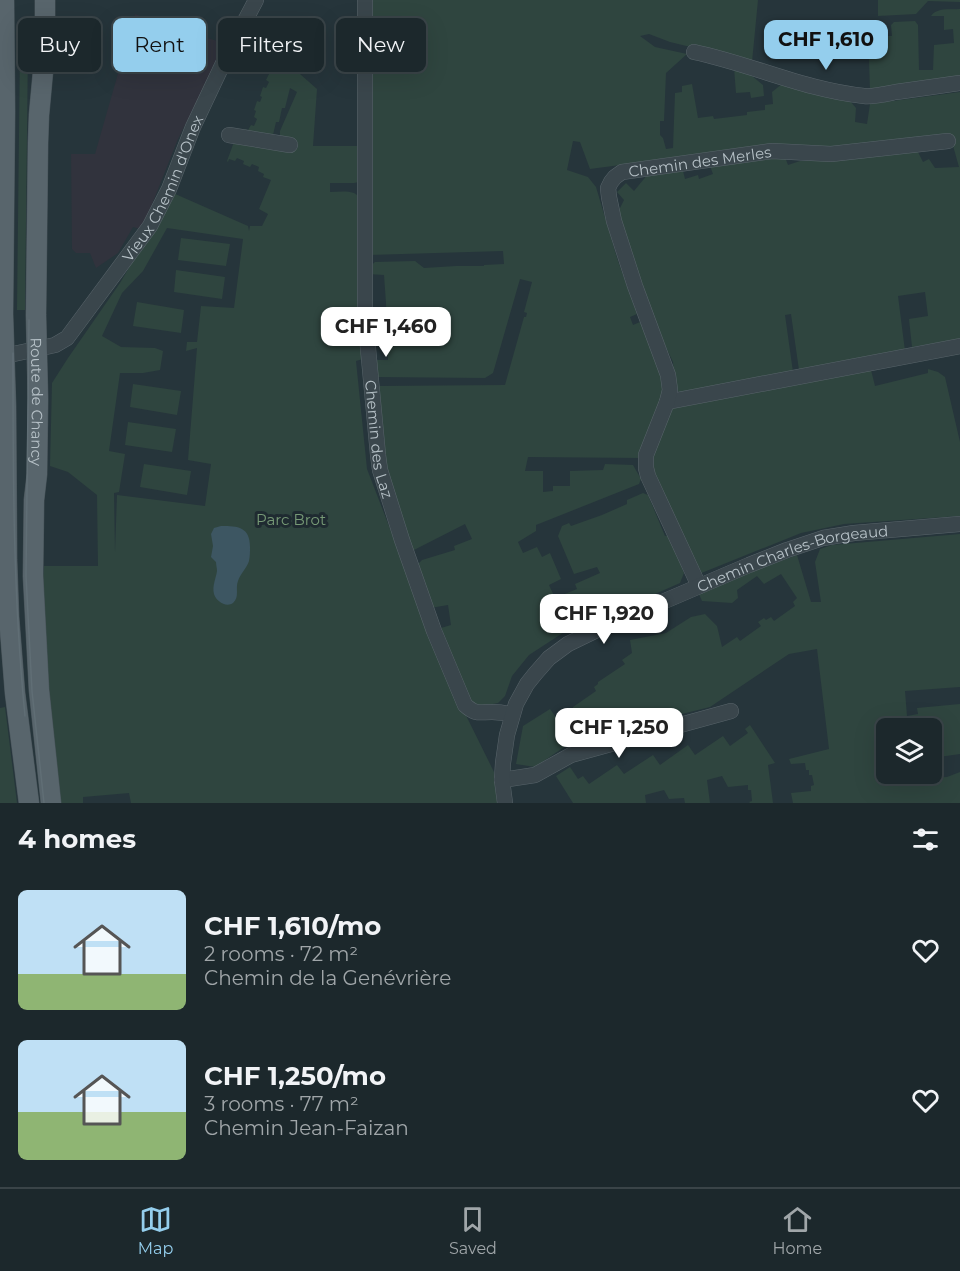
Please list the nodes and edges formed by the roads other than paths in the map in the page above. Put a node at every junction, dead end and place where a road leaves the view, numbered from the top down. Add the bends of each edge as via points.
1 (4, 0) edge
2 (45, 0) edge
3 (256, 0) edge
4 (365, 0) edge
5 (694, 52) dead end
6 (960, 83) edge
7 (229, 135) dead end
8 (948, 141) dead end
9 (290, 145) dead end
10 (960, 346) edge
11 (36, 349) junction
12 (3, 356) edge
13 (668, 402) junction
14 (960, 524) edge
15 (699, 586) junction
16 (731, 711) dead end
17 (512, 715) junction
18 (502, 780) junction
19 (29, 803) edge
20 (51, 803) edge
21 (505, 803) edge

1 - 12 main road, Route de Chancy
2 - 11 main road, Route de Chancy via 38,143
3 - 11 street, Vieux Chemin d'Onex via 193,127 150,226 67,338
4 - 17 street, Chemin des Laz via 365,316 380,470 434,630 465,705 473,712
5 - 6 street via 865,96
7 - 9 street
8 - 13 street, Chemin des Merles via 831,153 772,151 622,172 615,177 608,188 614,221 668,375
10 - 13 street
11 - 12 street, Vieux Chemin d'Onex
11 - 20 main road, Route de Chancy via 33,576 39,690
12 - 19 main road, Route de Chancy via 9,617
13 - 15 street, Chemin des Merles via 648,451 646,468
14 - 15 street, Chemin Charles-Borgeaud via 823,538
15 - 17 street, Chemin Charles-Borgeaud via 563,647 527,684
16 - 18 street via 571,755 535,775
17 - 18 street, Chemin Charles-Borgeaud
18 - 21 street, Chemin Charles-Borgeaud

